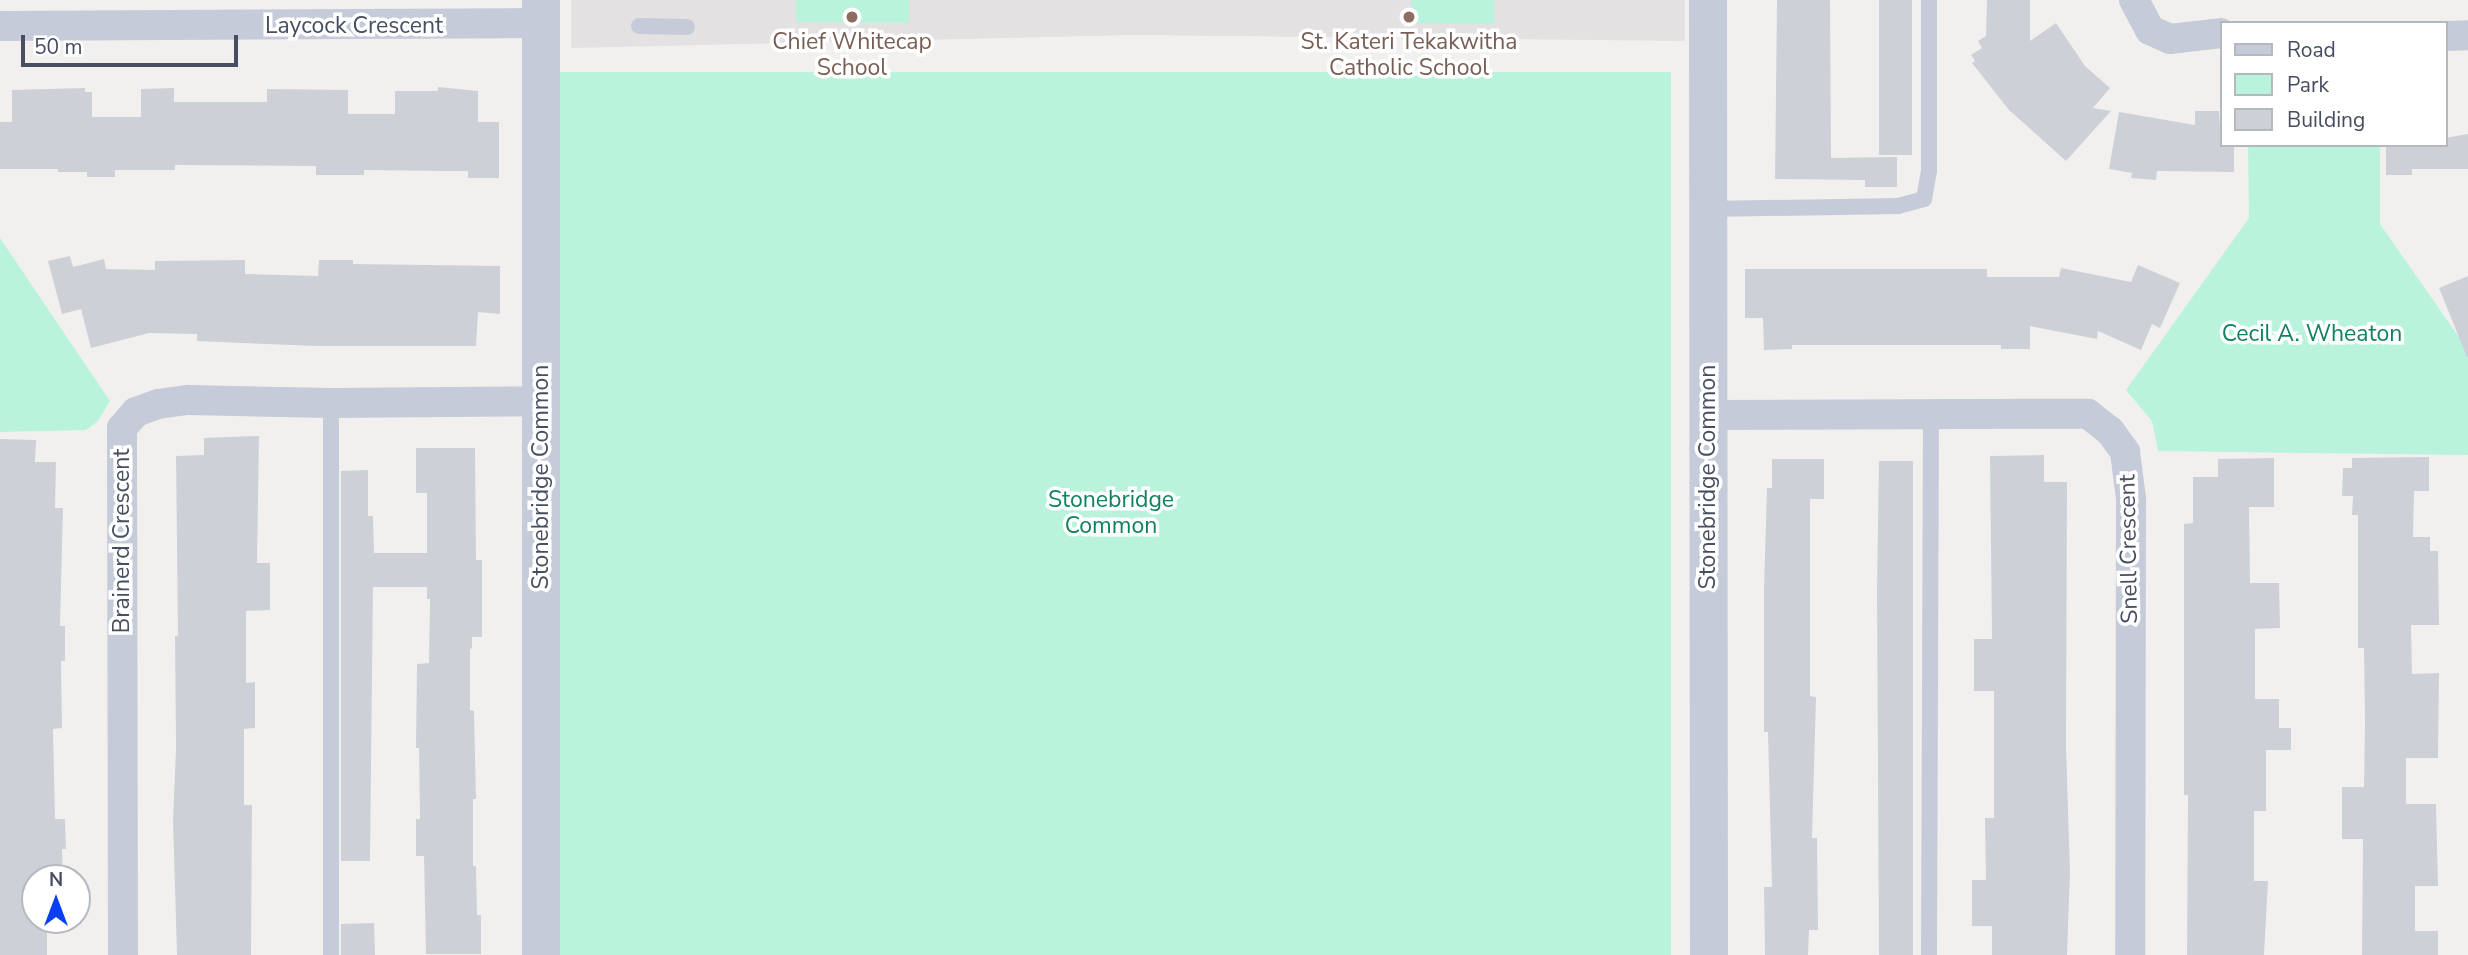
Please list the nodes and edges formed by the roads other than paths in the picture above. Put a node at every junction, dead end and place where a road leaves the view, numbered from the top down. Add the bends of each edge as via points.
1 (1708, 0) edge
2 (1929, 0) edge
3 (2134, 0) edge
4 (540, 12) edge
5 (0, 26) edge
6 (639, 26) dead end
7 (687, 27) dead end
8 (2220, 33) edge
9 (2468, 35) edge
10 (2447, 36) edge
11 (1708, 209) junction
12 (540, 401) junction
13 (331, 403) junction
14 (1931, 414) junction
15 (1708, 415) junction
16 (123, 955) edge
17 (331, 955) edge
18 (541, 955) edge
19 (1709, 955) edge
20 (1929, 955) edge
21 (2130, 955) edge

1 - 11 street, Stonebridge Common
2 - 11 lane via 1929,171 1924,199 1898,206
3 - 8 street via 2150,30 2170,39
4 - 5 street, Laycock Crescent
4 - 12 street, Stonebridge Common
6 - 7 lane
9 - 10 street
11 - 15 street, Stonebridge Common
12 - 13 street, Brainerd Crescent
12 - 18 street, Stonebridge Common
13 - 16 street, Brainerd Crescent via 168,403 136,412 122,428
13 - 17 lane
14 - 15 street, Snell Crescent
14 - 20 lane
14 - 21 street, Snell Crescent via 2088,414 2110,431 2125,452 2131,498
15 - 19 street, Stonebridge Common

